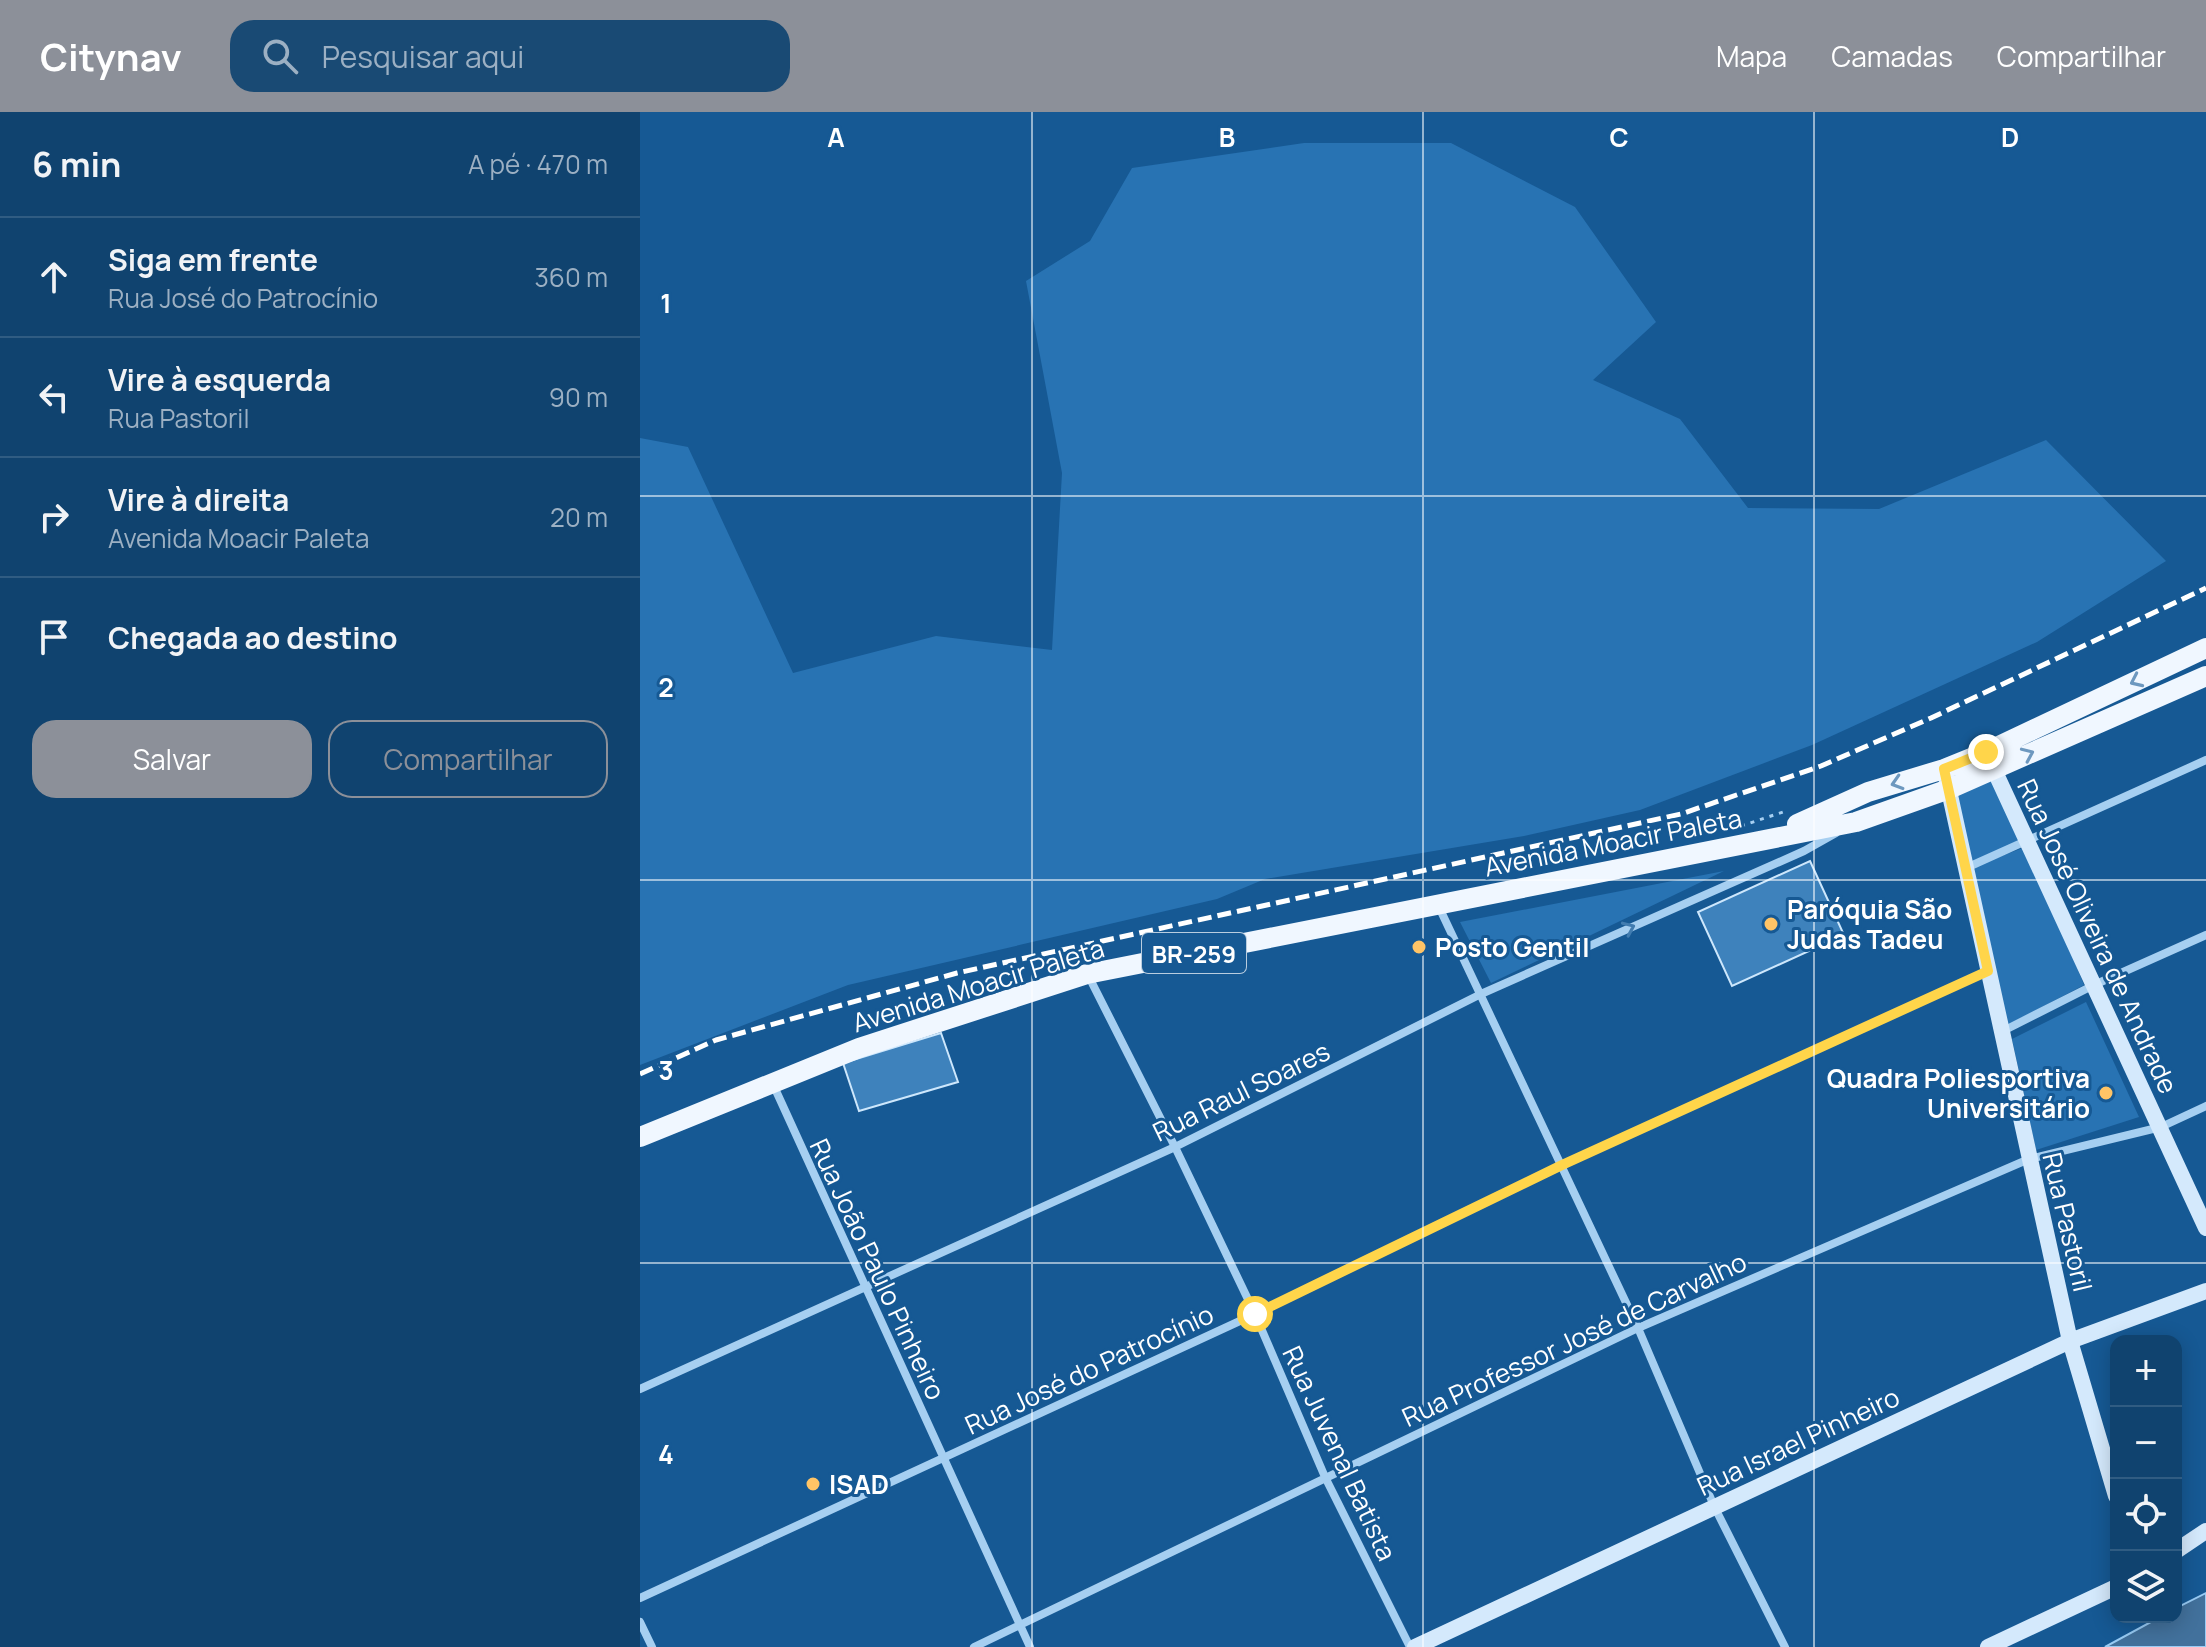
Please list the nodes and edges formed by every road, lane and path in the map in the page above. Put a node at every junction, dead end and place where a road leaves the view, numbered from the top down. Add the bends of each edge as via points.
1 (2206, 648) edge
2 (2206, 676) edge
3 (1990, 760) junction
4 (2206, 760) edge
5 (1947, 779) junction
6 (1856, 822) junction
7 (1768, 837) junction
8 (2028, 842) junction
9 (1966, 868) junction
10 (1437, 904) junction
11 (2206, 935) edge
12 (1988, 971) junction
13 (1087, 974) junction
14 (2094, 985) junction
15 (1481, 994) junction
16 (2003, 1031) junction
17 (771, 1082) junction
18 (2206, 1106) edge
19 (2161, 1127) junction
20 (640, 1137) edge
21 (1175, 1147) junction
22 (2029, 1159) junction
23 (1562, 1165) junction
24 (2206, 1228) edge
25 (864, 1289) junction
26 (2206, 1291) edge
27 (1255, 1314) junction
28 (1638, 1328) junction
29 (2070, 1341) junction
30 (640, 1389) edge
31 (944, 1459) junction
32 (1325, 1477) junction
33 (2111, 1479) edge
34 (1714, 1506) junction
35 (2206, 1531) edge
36 (2182, 1547) edge
37 (2110, 1590) edge
38 (640, 1598) edge
39 (640, 1622) edge
40 (1020, 1625) junction
41 (652, 1647) edge
42 (974, 1647) edge
43 (1030, 1647) edge
44 (1412, 1647) edge
45 (1785, 1647) edge
46 (1988, 1647) edge

1 -> 3 main road, Avenida Moacir Paleta / BR-259
3 -> 2 main road, Avenida Moacir Paleta / BR-259
3 - 5 main road, Avenida Moacir Paleta / BR-259
3 - 8 street, Rua José Oliveira de Andrade
4 - 8 street
5 - 6 main road, Avenida Moacir Paleta / BR-259
5 -> 7 main road, Avenida Moacir Paleta / BR-259 via 1868,792
5 - 9 street, Rua Pastoril
6 - 7 main road, Avenida Moacir Paleta / BR-259
15 -> 6 street, Rua Raul Soares via 1804,851
7 - 10 main road, Avenida Moacir Paleta / BR-259
8 - 9 street
8 - 14 street, Rua José Oliveira de Andrade
9 - 12 street, Rua Pastoril
10 - 13 main road, Avenida Moacir Paleta / BR-259
10 - 15 street
11 - 14 street
12 - 16 street, Rua Pastoril
12 - 23 street, Rua José do Patrocínio
13 - 17 main road, Avenida Moacir Paleta / BR-259
13 - 21 street, Rua Juvenal Batista
14 - 16 street
14 - 19 street, Rua José Oliveira de Andrade
15 - 21 street, Rua Raul Soares
15 - 23 street
16 - 22 street, Rua Pastoril
17 - 20 main road, Avenida Moacir Paleta / BR-259
17 - 25 street, Rua João Paulo Pinheiro
18 - 19 street, Rua Professor José de Carvalho
19 - 22 street, Rua Professor José de Carvalho
19 - 24 street, Rua José Oliveira de Andrade
21 - 25 street, Rua Raul Soares
21 - 27 street, Rua Juvenal Batista
22 - 28 street, Rua Professor José de Carvalho
22 - 29 street, Rua Pastoril
23 - 27 street, Rua José do Patrocínio
23 - 28 street
25 - 30 street, Rua Raul Soares
25 - 31 street, Rua João Paulo Pinheiro
26 - 29 street, Rua Israel Pinheiro
27 - 31 street, Rua José do Patrocínio
27 - 32 street, Rua Juvenal Batista
28 - 32 street, Rua Professor José de Carvalho
28 - 34 street
29 - 33 street, Rua Pastoril
29 - 34 street, Rua Israel Pinheiro
31 - 38 street, Rua José do Patrocínio
31 - 40 street, Rua João Paulo Pinheiro
32 - 40 street, Rua Professor José de Carvalho
32 - 44 street, Rua Juvenal Batista
34 - 44 street, Rua Israel Pinheiro
34 - 45 street
35 - 36 street
37 - 46 street
39 - 41 street
40 - 42 street, Rua Professor José de Carvalho
40 - 43 street, Rua João Paulo Pinheiro

